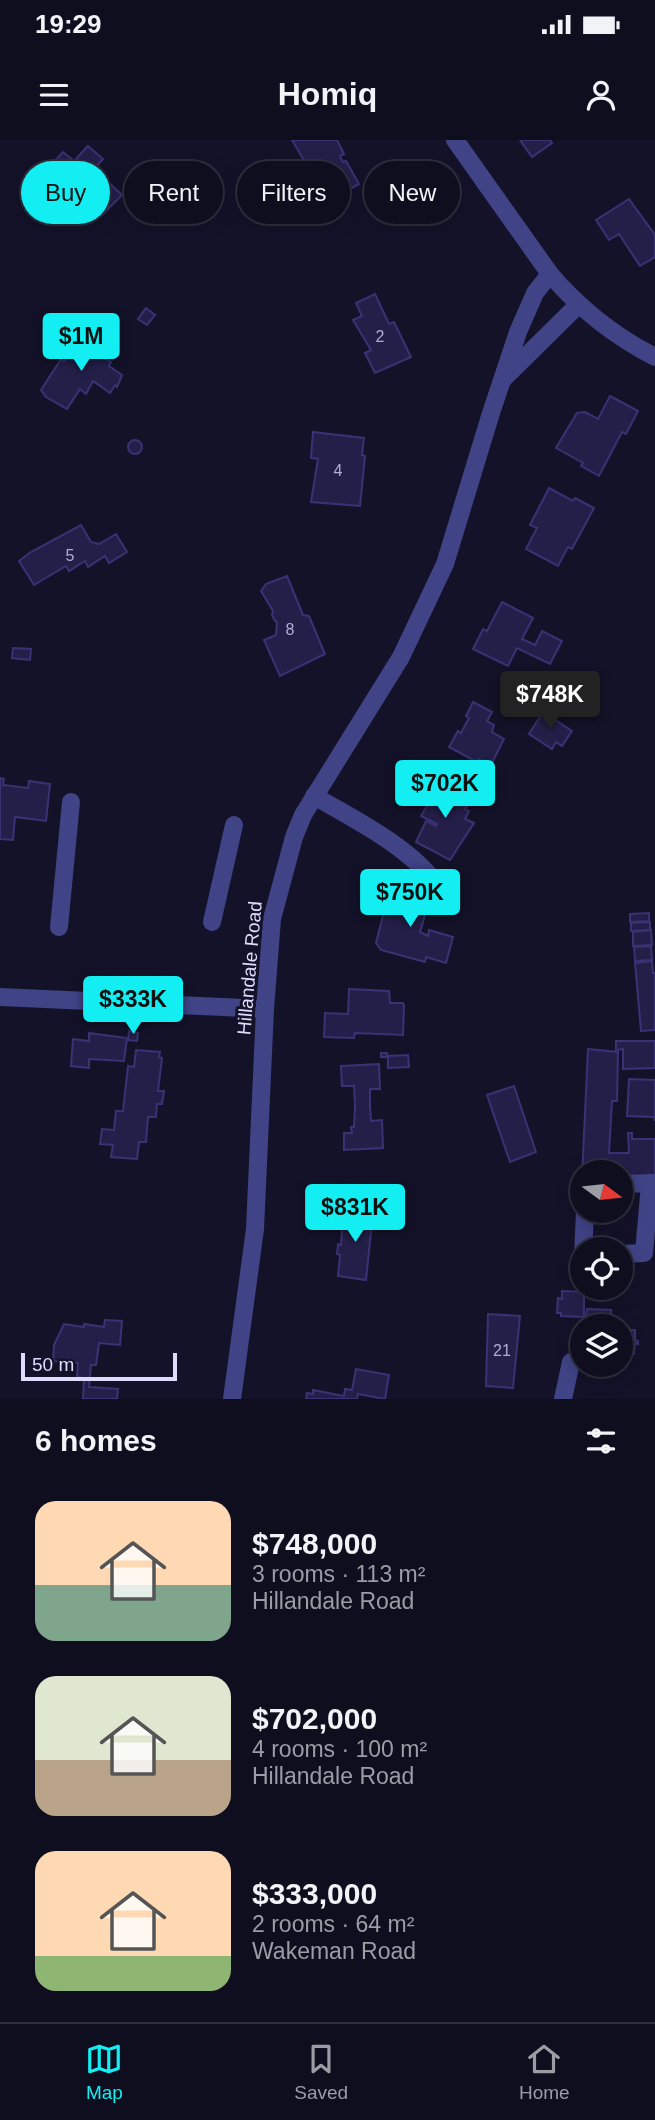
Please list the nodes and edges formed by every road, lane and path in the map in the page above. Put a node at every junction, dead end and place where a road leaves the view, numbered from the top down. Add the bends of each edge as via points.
1 (455, 140) edge
2 (550, 274) junction
3 (578, 305) junction
4 (655, 358) edge
5 (502, 380) junction
6 (314, 796) junction
7 (71, 802) dead end
8 (234, 825) dead end
9 (438, 885) dead end
10 (212, 922) dead end
11 (60, 927) dead end
12 (0, 997) edge
13 (265, 1009) junction
14 (653, 1183) edge
15 (634, 1184) edge
16 (633, 1253) edge
17 (570, 1367) edge
18 (232, 1399) edge
19 (563, 1399) edge

1 - 2 street
2 - 3 street
2 - 5 street, Hillandale Road via 530,303
3 - 4 street
3 - 5 street, Hillandale Road
5 - 6 street, Hillandale Road via 445,564 401,657
6 - 9 street via 387,840
6 - 13 street, Hillandale Road via 294,837 278,892
7 - 11 street
8 - 10 street
12 - 13 street
13 - 18 street, Hillandale Road via 255,1229
14 - 15 street
14 - 16 street via 644,1253
17 - 19 street

